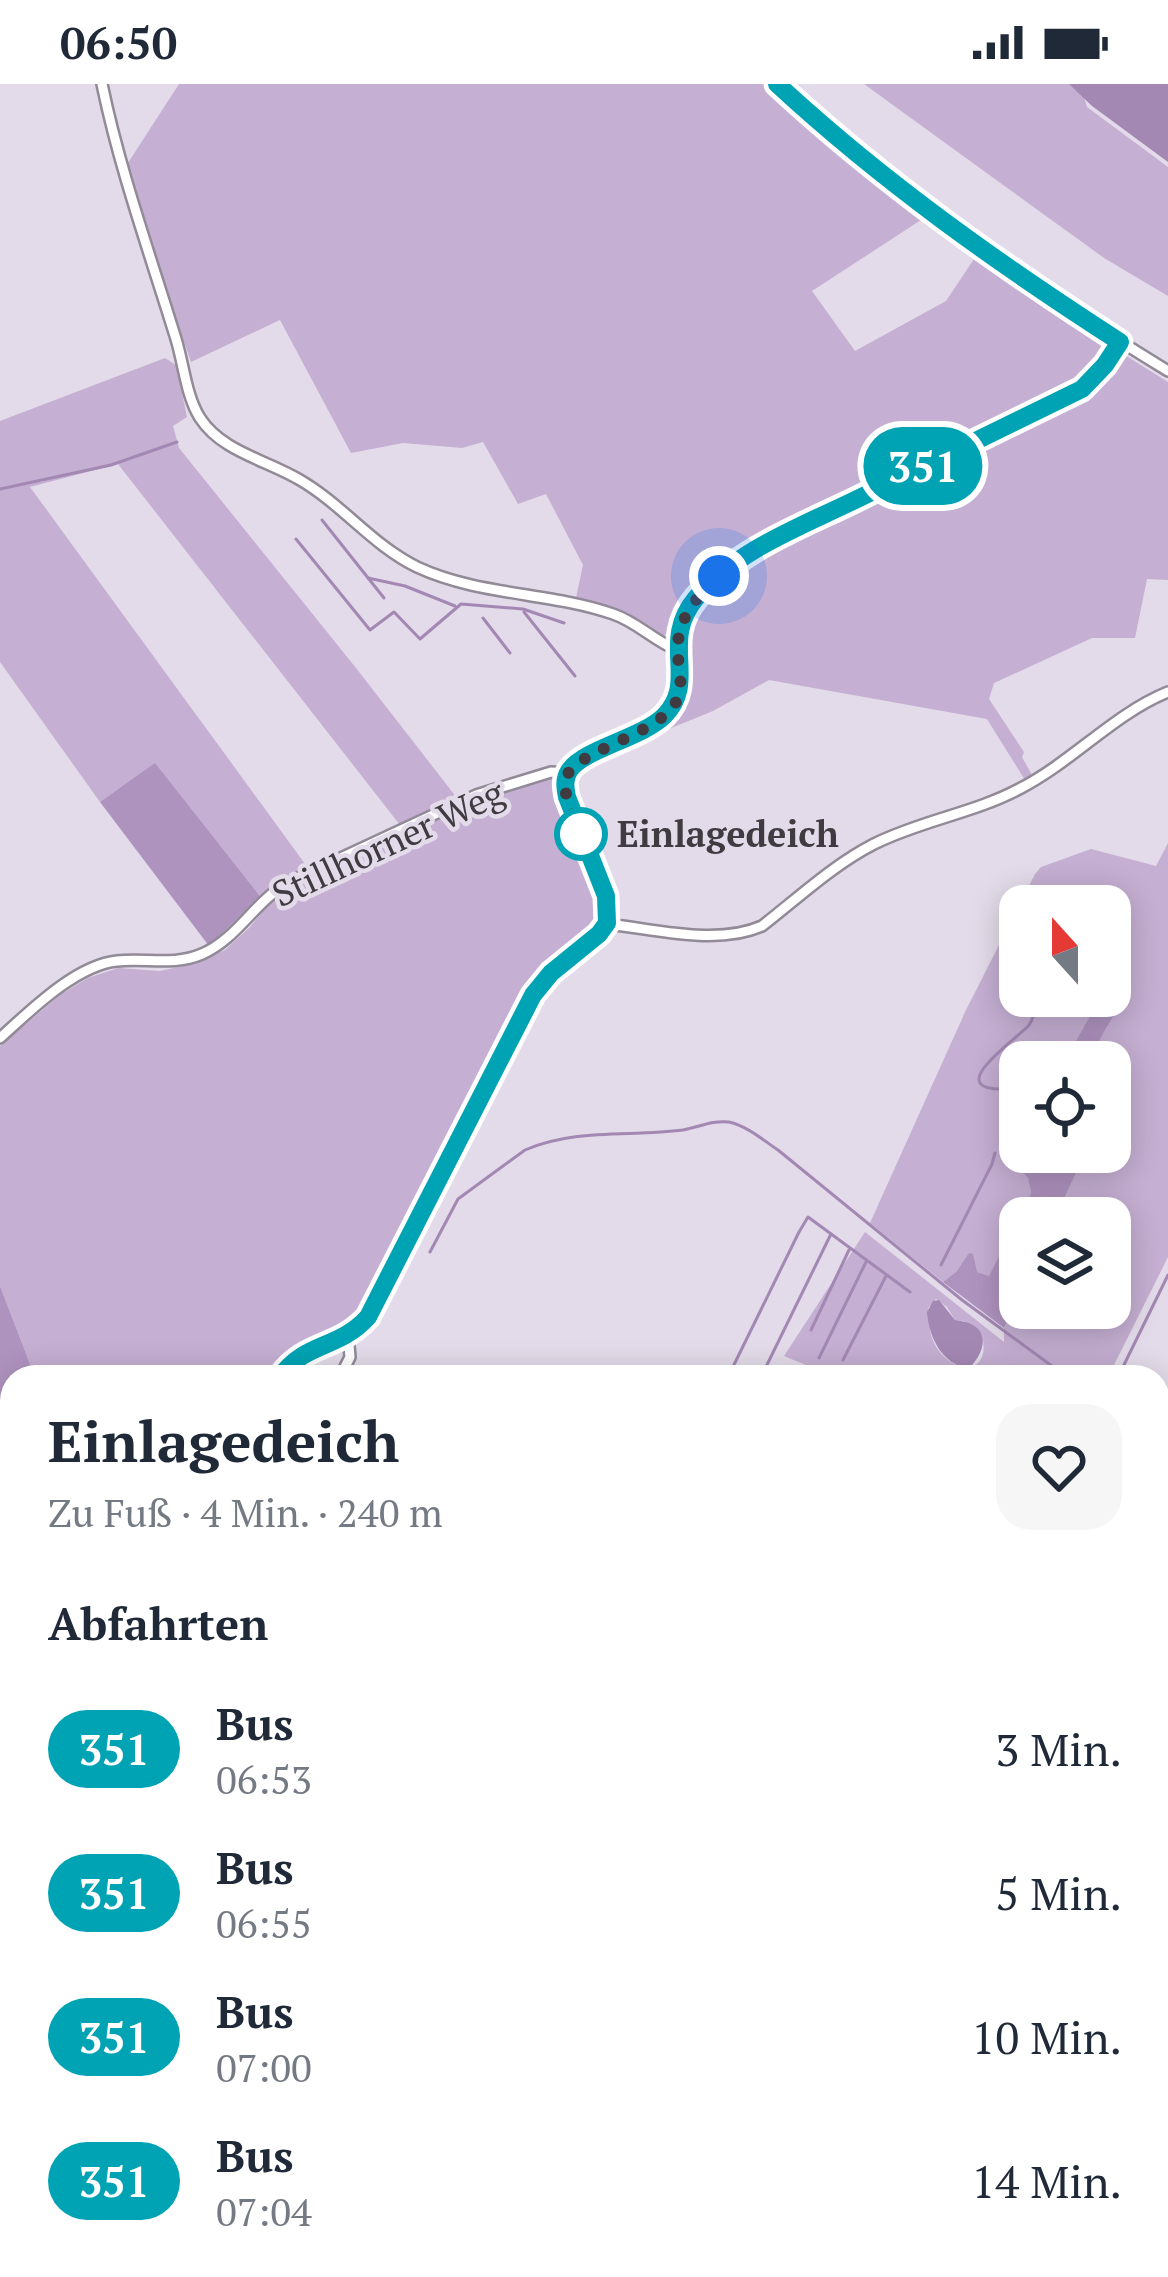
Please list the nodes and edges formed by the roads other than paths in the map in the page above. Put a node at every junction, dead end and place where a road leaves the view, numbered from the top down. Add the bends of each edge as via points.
1 (102, 84) edge
2 (777, 84) edge
3 (1120, 342) junction
4 (1168, 371) edge
5 (677, 650) junction
6 (1168, 692) edge
7 (567, 773) junction
8 (607, 923) junction
9 (0, 1038) edge
10 (348, 1335) junction
11 (290, 1365) edge
12 (346, 1365) edge

1 - 5 street via 193,402 212,432 318,491 423,570 614,614
2 - 3 street via 926,210
3 - 4 street
3 - 5 street via 1082,389 743,558 691,604
5 - 7 street, Stillhorner Weg via 680,691 661,720
6 - 8 street via 1022,788 872,845 747,933
7 - 8 street via 567,797 606,896
7 - 9 street, Stillhorner Weg via 476,795 289,883 195,957 115,961 88,971
8 - 10 street via 533,995 375,1305
10 - 11 street
10 - 12 street

